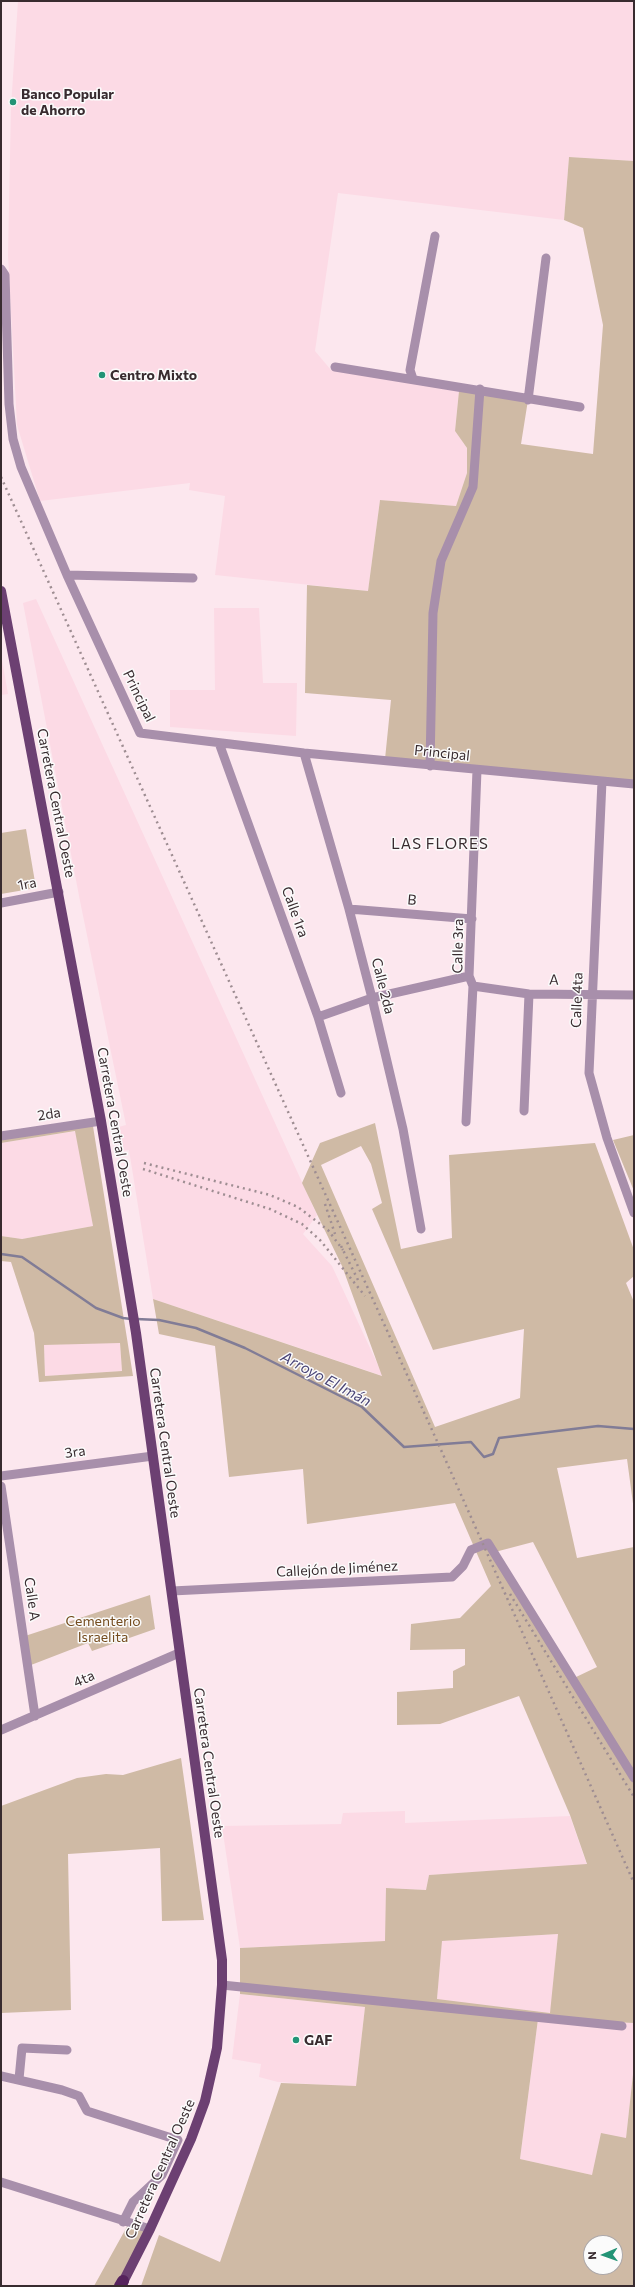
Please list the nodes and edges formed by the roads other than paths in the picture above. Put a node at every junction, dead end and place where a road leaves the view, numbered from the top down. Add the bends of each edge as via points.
1 (435, 236) dead end
2 (546, 258) dead end
3 (1, 269) edge
4 (335, 367) dead end
5 (413, 379) junction
6 (480, 390) junction
7 (528, 400) junction
8 (580, 407) dead end
9 (67, 575) junction
10 (193, 578) dead end
11 (1, 591) edge
12 (219, 743) junction
13 (304, 753) junction
14 (430, 766) junction
15 (477, 770) junction
16 (602, 781) junction
17 (634, 784) edge
18 (59, 892) junction
19 (1, 903) edge
20 (349, 909) junction
21 (472, 919) junction
22 (469, 976) junction
23 (473, 986) junction
24 (529, 994) junction
25 (592, 994) junction
26 (634, 995) edge
27 (372, 998) junction
28 (318, 1017) junction
29 (342, 1093) dead end
30 (524, 1111) dead end
31 (101, 1121) junction
32 (466, 1122) dead end
33 (1, 1136) edge
34 (634, 1213) edge
35 (422, 1229) dead end
36 (153, 1456) junction
37 (1, 1476) edge
38 (1, 1486) edge
39 (172, 1591) junction
40 (178, 1652) junction
41 (35, 1716) junction
42 (1, 1730) edge
43 (634, 1778) edge
44 (222, 1985) junction
45 (622, 2026) dead end
46 (67, 2050) dead end
47 (1, 2076) edge
48 (19, 2079) junction
49 (1, 2182) edge
50 (124, 2222) junction
51 (150, 2230) junction
52 (122, 2285) edge

1 - 5 street via 410,370
2 - 7 street
3 - 9 street, Principal via 5,275 8,404 13,439 21,467
4 - 5 street
5 - 6 street
6 - 7 street
6 - 14 street via 473,487 441,561 433,613
7 - 8 street
9 - 10 street
9 - 12 street, Principal via 140,733
11 - 18 main road, Carretera Central Oeste
12 - 13 street, Principal
12 - 28 street, Calle 1ra
13 - 14 street, Principal
13 - 20 street, Calle 2da
14 - 15 street, Principal
15 - 16 street, Principal
15 - 21 street, Calle 3ra
16 - 17 street, Principal
16 - 25 street, Calle 4ta
18 - 19 street, 1ra
18 - 31 main road, Carretera Central Oeste
20 - 21 street, B
20 - 27 street, Calle 2da
21 - 22 street, Calle 3ra
22 - 23 street, Calle 3ra
22 - 27 street
23 - 24 street, A
23 - 32 street, Calle 3ra
24 - 25 street, A
24 - 30 street
25 - 26 street, A
25 - 34 street, Calle 4ta via 589,1073 607,1138
27 - 28 street
27 - 35 street, Calle 2da via 403,1129
28 - 29 street, Calle 1ra
31 - 33 street, 2da
31 - 36 main road, Carretera Central Oeste via 136,1333
36 - 37 street, 3ra
36 - 39 main road, Carretera Central Oeste
38 - 41 street, Calle A
39 - 40 main road, Carretera Central Oeste
39 - 43 street, Callejón de Jiménez via 452,1577 464,1566 471,1550 488,1543
40 - 41 street, 4ta
40 - 44 main road, Carretera Central Oeste via 216,1914
41 - 42 street, 4ta
44 - 45 street
44 - 51 main road, Carretera Central Oeste via 217,2048 205,2101 191,2140
46 - 48 street via 22,2048
47 - 48 street
48 - 50 street via 79,2096 87,2111 178,2140 162,2175 133,2202
49 - 50 street
50 - 51 street
51 - 52 main road, Carretera Central Oeste

